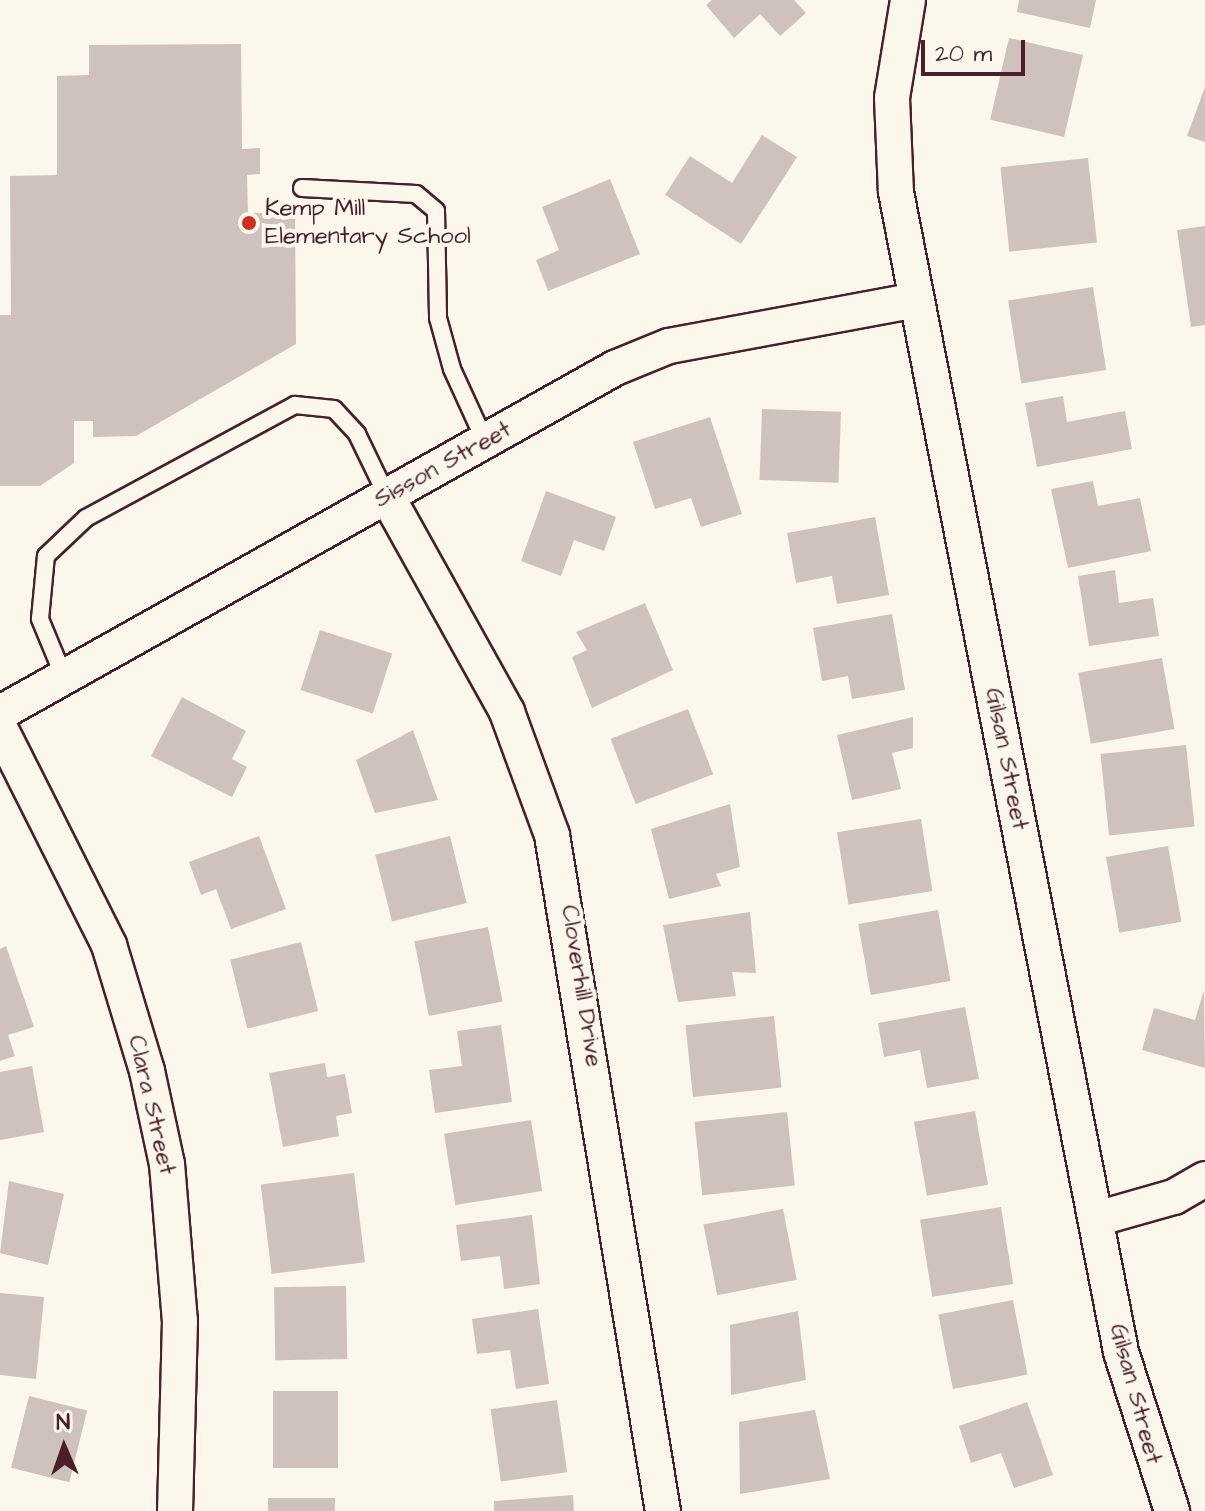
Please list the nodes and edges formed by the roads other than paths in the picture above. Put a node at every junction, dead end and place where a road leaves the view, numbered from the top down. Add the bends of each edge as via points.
1 (908, 0) edge
2 (302, 188) dead end
3 (917, 300) junction
4 (485, 441) junction
5 (387, 496) junction
6 (64, 677) junction
7 (0, 713) edge
8 (0, 728) edge
9 (1205, 1179) edge
10 (1096, 1219) junction
11 (175, 1511) edge
12 (663, 1511) edge
13 (1172, 1511) edge

1 - 3 street, Gilsan Street via 892,98 896,192
2 - 4 lane via 416,194 436,211 438,318
3 - 4 street, Sisson Street via 669,346
3 - 10 street, Gilsan Street
4 - 5 street, Sisson Street
5 - 6 street, Sisson Street
5 - 6 lane via 357,434 334,409 295,405 86,518 46,556 40,619
5 - 12 street, Cloverhill Drive via 507,712 552,835
6 - 7 street, Sisson Street
8 - 11 street, Clara Street via 109,945 147,1071 167,1164 180,1321
9 - 10 street via 1174,1197
10 - 13 street, Gilsan Street via 1121,1352

